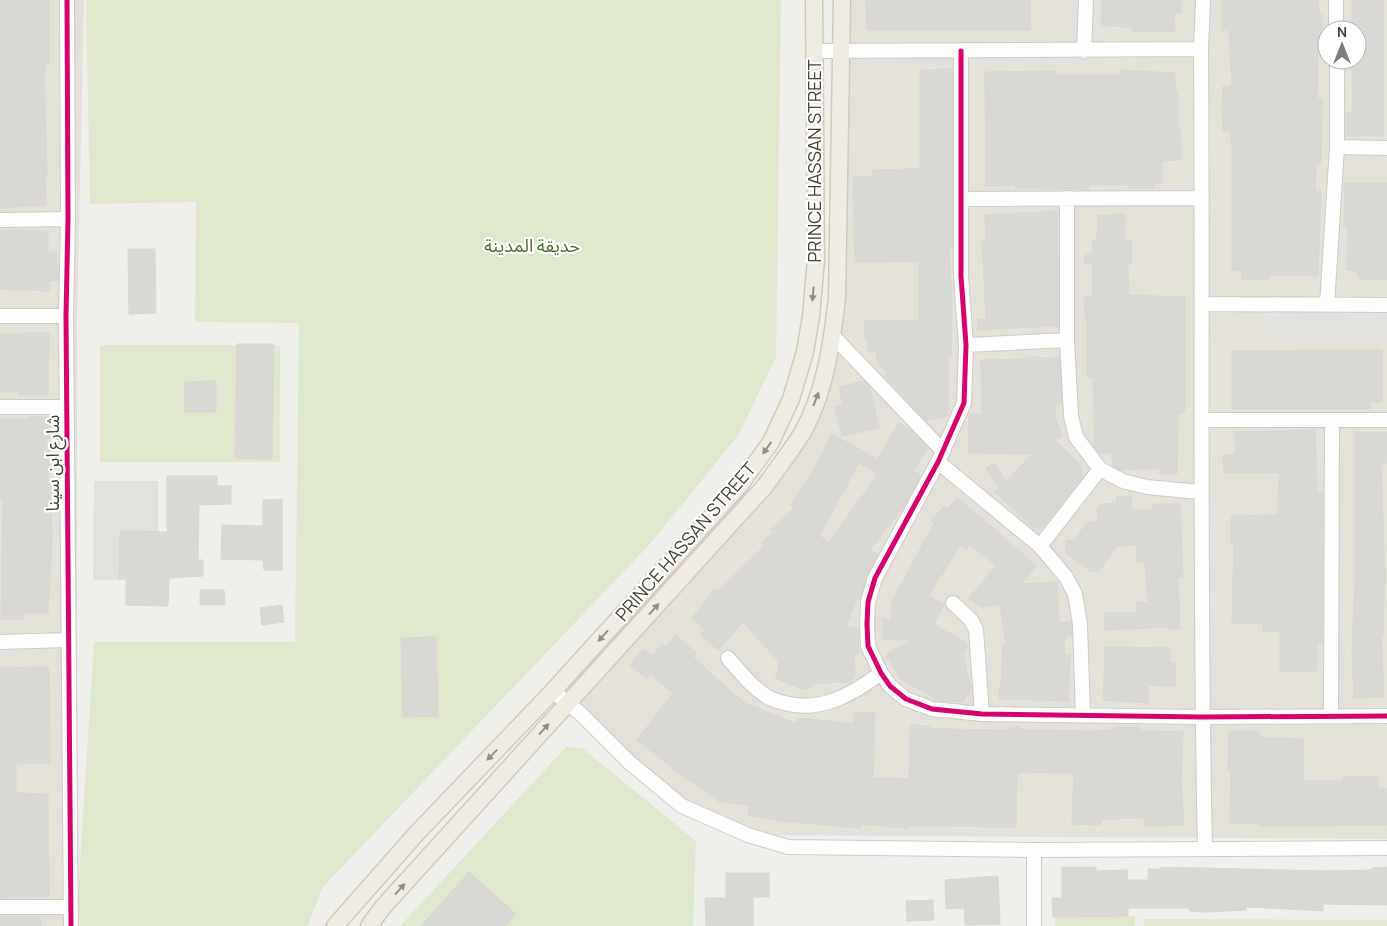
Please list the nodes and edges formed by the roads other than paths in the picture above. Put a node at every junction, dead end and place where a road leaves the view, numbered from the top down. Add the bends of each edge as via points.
1 (67, 0) edge
2 (814, 0) edge
3 (842, 0) edge
4 (1086, 0) edge
5 (1203, 0) edge
6 (1336, 0) edge
7 (1336, 20) edge
8 (1201, 49) junction
9 (814, 51) junction
10 (962, 51) junction
11 (1084, 51) junction
12 (841, 52) junction
13 (1337, 70) edge
14 (1337, 147) junction
15 (1387, 148) edge
16 (1067, 198) junction
17 (1202, 198) junction
18 (963, 199) junction
19 (68, 219) junction
20 (0, 220) edge
21 (1202, 304) junction
22 (1326, 305) junction
23 (1387, 305) edge
24 (0, 316) edge
25 (66, 316) junction
26 (833, 336) junction
27 (1067, 340) junction
28 (966, 345) junction
29 (0, 407) edge
30 (67, 408) junction
31 (1202, 420) junction
32 (1332, 420) junction
33 (1387, 420) edge
34 (940, 456) junction
35 (1100, 469) junction
36 (1200, 492) junction
37 (1040, 546) junction
38 (953, 603) dead end
39 (68, 640) junction
40 (0, 642) edge
41 (728, 658) dead end
42 (881, 673) junction
43 (553, 691) junction
44 (569, 703) junction
45 (982, 714) junction
46 (1330, 714) junction
47 (1083, 716) junction
48 (1387, 716) edge
49 (1202, 717) junction
50 (1387, 848) edge
51 (1205, 849) junction
52 (1034, 850) junction
53 (0, 907) edge
54 (71, 907) junction
55 (71, 926) edge
56 (335, 926) edge
57 (369, 926) edge
58 (1034, 926) edge

1 - 19 street, شارع ابن سينا
2 - 9 main road, PRINCE HASSAN STREET
3 - 12 main road, PRINCE HASSAN STREET
4 - 11 street
5 - 8 street
6 - 7 street
8 - 11 street
8 - 17 street
9 - 12 street
9 -> 43 main road, PRINCE HASSAN STREET via 816,260 805,352 791,399 771,442 740,486
10 - 11 street
10 - 12 street
10 - 18 street
12 - 26 main road, PRINCE HASSAN STREET via 837,297
13 - 14 street
14 - 15 street
14 - 22 street
16 - 17 street
16 - 18 street
16 - 27 street
17 - 21 street
18 - 28 street via 961,276
19 - 20 street
19 - 25 street, شارع ابن سينا
21 - 22 street
21 - 31 street
22 - 23 street
24 - 25 street
25 - 30 street, شارع ابن سينا
26 - 34 street
44 -> 26 main road, PRINCE HASSAN STREET via 765,486 801,434 818,396
27 - 28 street
27 - 35 street via 1071,416 1076,438
28 - 34 street via 964,403
29 - 30 street
30 - 39 street, شارع ابن سينا
31 - 32 street
31 - 36 street
32 - 33 street
32 - 46 street
34 - 37 street
34 - 42 street via 876,578 868,602 868,646
35 - 36 street via 1146,487
35 - 37 street
36 - 49 street
37 - 47 street via 1066,577 1075,594 1080,624
38 - 45 street via 971,620 976,630
39 - 40 street
39 - 54 street, شارع ابن سينا
41 - 42 street via 768,698 791,705 817,705 837,700 855,692
42 - 45 street via 890,686 906,698 932,709
43 - 44 street
43 -> 56 main road, PRINCE HASSAN STREET via 416,834
44 - 52 street via 629,762 682,806 748,835 788,847
57 -> 44 main road, PRINCE HASSAN STREET
45 - 47 street
46 - 48 street
46 - 49 street
47 - 49 street
49 - 51 street
50 - 51 street
51 - 52 street
52 - 58 street
53 - 54 street
54 - 55 street, شارع ابن سينا

